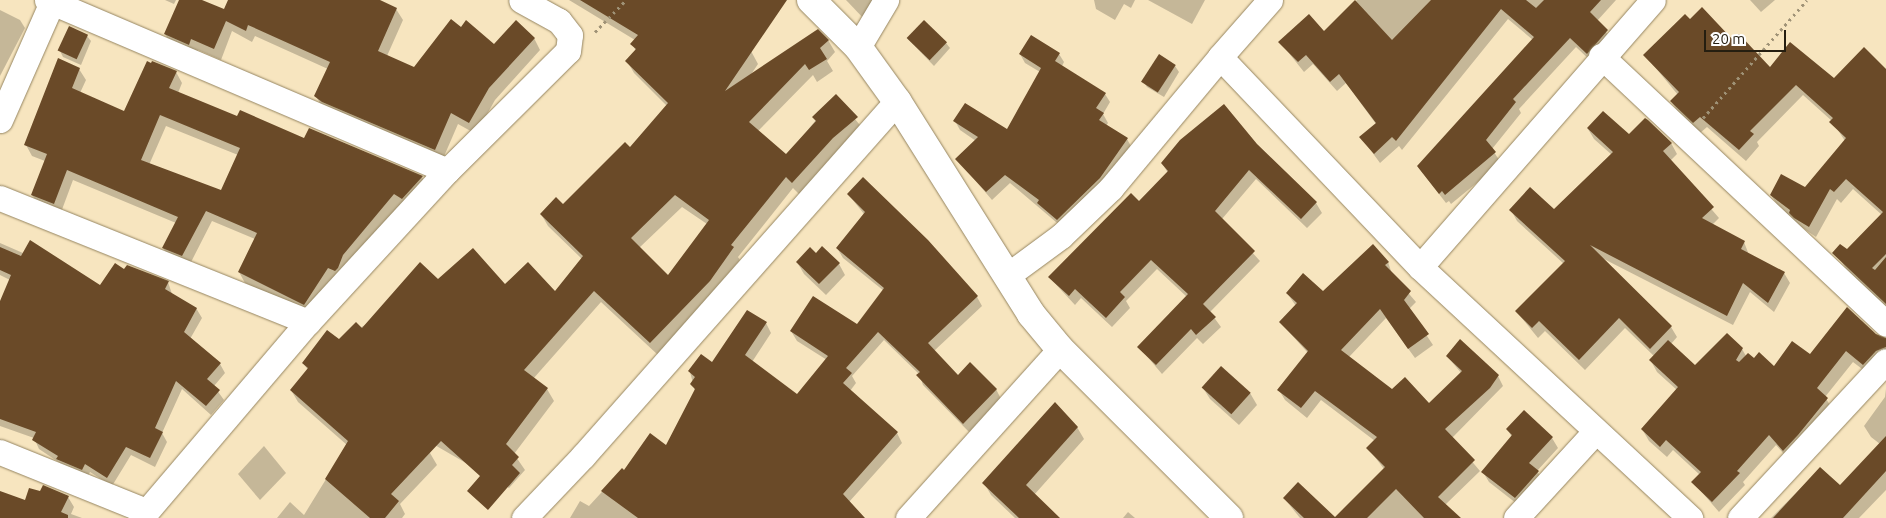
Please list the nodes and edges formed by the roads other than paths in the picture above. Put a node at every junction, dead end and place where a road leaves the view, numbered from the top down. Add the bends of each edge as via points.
1 (521, 0) edge
2 (811, 0) edge
3 (886, 0) edge
4 (1270, 0) edge
5 (1653, 0) edge
6 (51, 1) edge
7 (858, 47) junction
8 (1600, 56) junction
9 (1220, 57) junction
10 (897, 101) junction
11 (0, 120) edge
12 (447, 171) junction
13 (0, 198) edge
14 (1420, 267) junction
15 (1008, 275) junction
16 (308, 322) junction
17 (1886, 324) edge
18 (1060, 349) junction
19 (1886, 361) edge
20 (1594, 433) junction
21 (0, 452) edge
22 (143, 514) edge
23 (524, 518) edge
24 (908, 518) edge
25 (1229, 518) edge
26 (1516, 518) edge
27 (1690, 518) edge
28 (1740, 518) edge

1 - 12 street via 559,21 570,35 568,51
2 - 7 street
3 - 7 street
4 - 9 street
5 - 8 street
6 - 11 street
6 - 12 street
7 - 10 street
8 - 14 street
8 - 17 street
9 - 14 street
9 - 15 street via 1111,188 1061,236
10 - 15 street
10 - 23 street via 583,456
12 - 16 street
13 - 16 street
14 - 20 street
15 - 18 street via 1031,314
16 - 22 street
18 - 24 street
18 - 25 street
19 - 28 street
20 - 26 street
20 - 27 street
21 - 22 street

